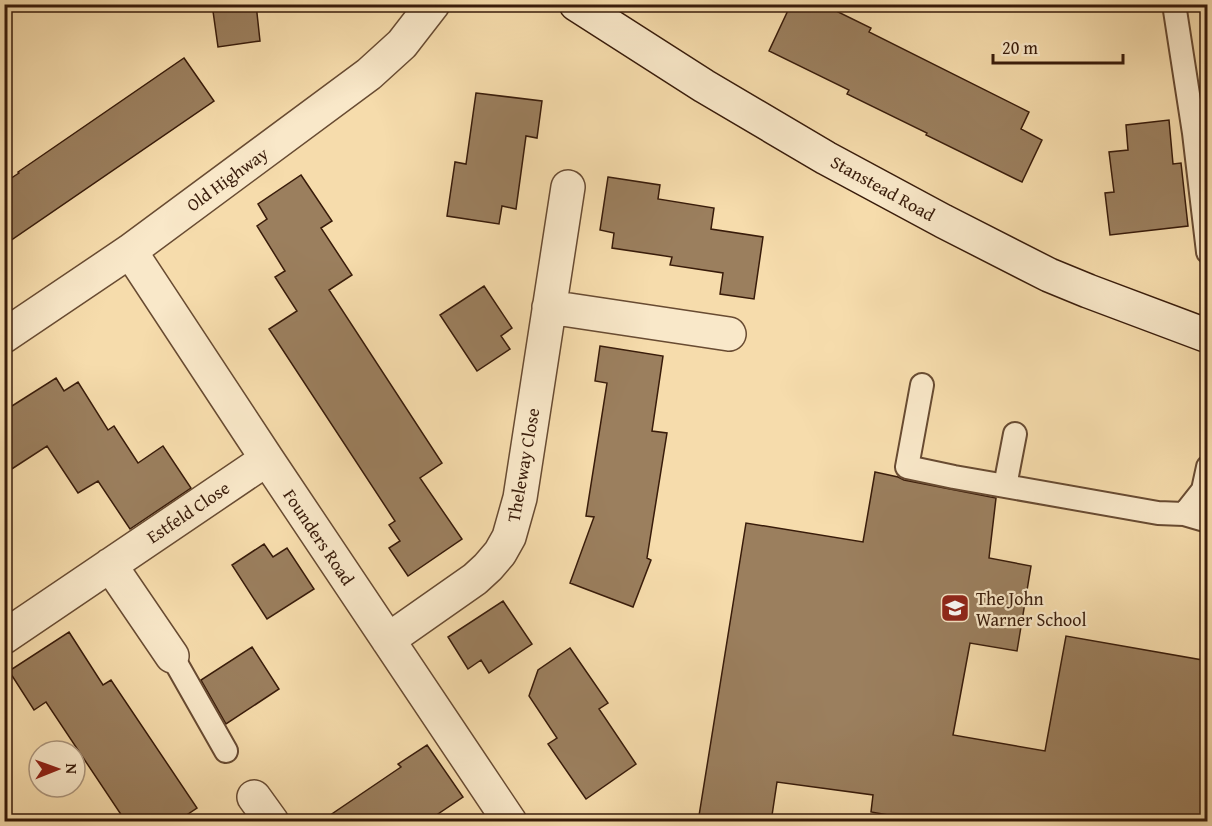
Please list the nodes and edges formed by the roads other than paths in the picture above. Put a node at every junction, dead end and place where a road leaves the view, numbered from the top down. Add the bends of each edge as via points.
1 (434, 4) edge
2 (576, 4) edge
3 (1174, 4) edge
4 (568, 187) dead end
5 (130, 251) junction
6 (1208, 252) edge
7 (549, 307) junction
8 (729, 334) dead end
9 (4, 336) edge
10 (1208, 336) edge
11 (922, 385) dead end
12 (1015, 434) dead end
13 (267, 459) junction
14 (1208, 467) edge
15 (1005, 486) junction
16 (1184, 514) junction
17 (1208, 521) edge
18 (110, 566) junction
19 (4, 637) edge
20 (388, 640) junction
21 (172, 656) joint
22 (226, 751) dead end
23 (510, 822) edge

1 - 5 street, Old Highway via 402,44 369,74
2 - 10 street, Stanstead Road via 704,86 943,221 1049,275
3 - 6 lane
4 - 7 street, Theleway Close
5 - 9 street, Old Highway
5 - 13 street, Founders Road
7 - 8 street
7 - 20 street, Theleway Close via 520,498 509,537 500,553 475,579
11 - 15 lane via 907,467
12 - 15 lane
13 - 18 street, Estfeld Close
13 - 20 street, Founders Road
14 - 16 lane via 1203,490
15 - 16 lane via 1158,513
16 - 17 lane
18 - 19 street, Estfeld Close
18 - 21 street
20 - 23 street, Founders Road
21 - 22 lane

